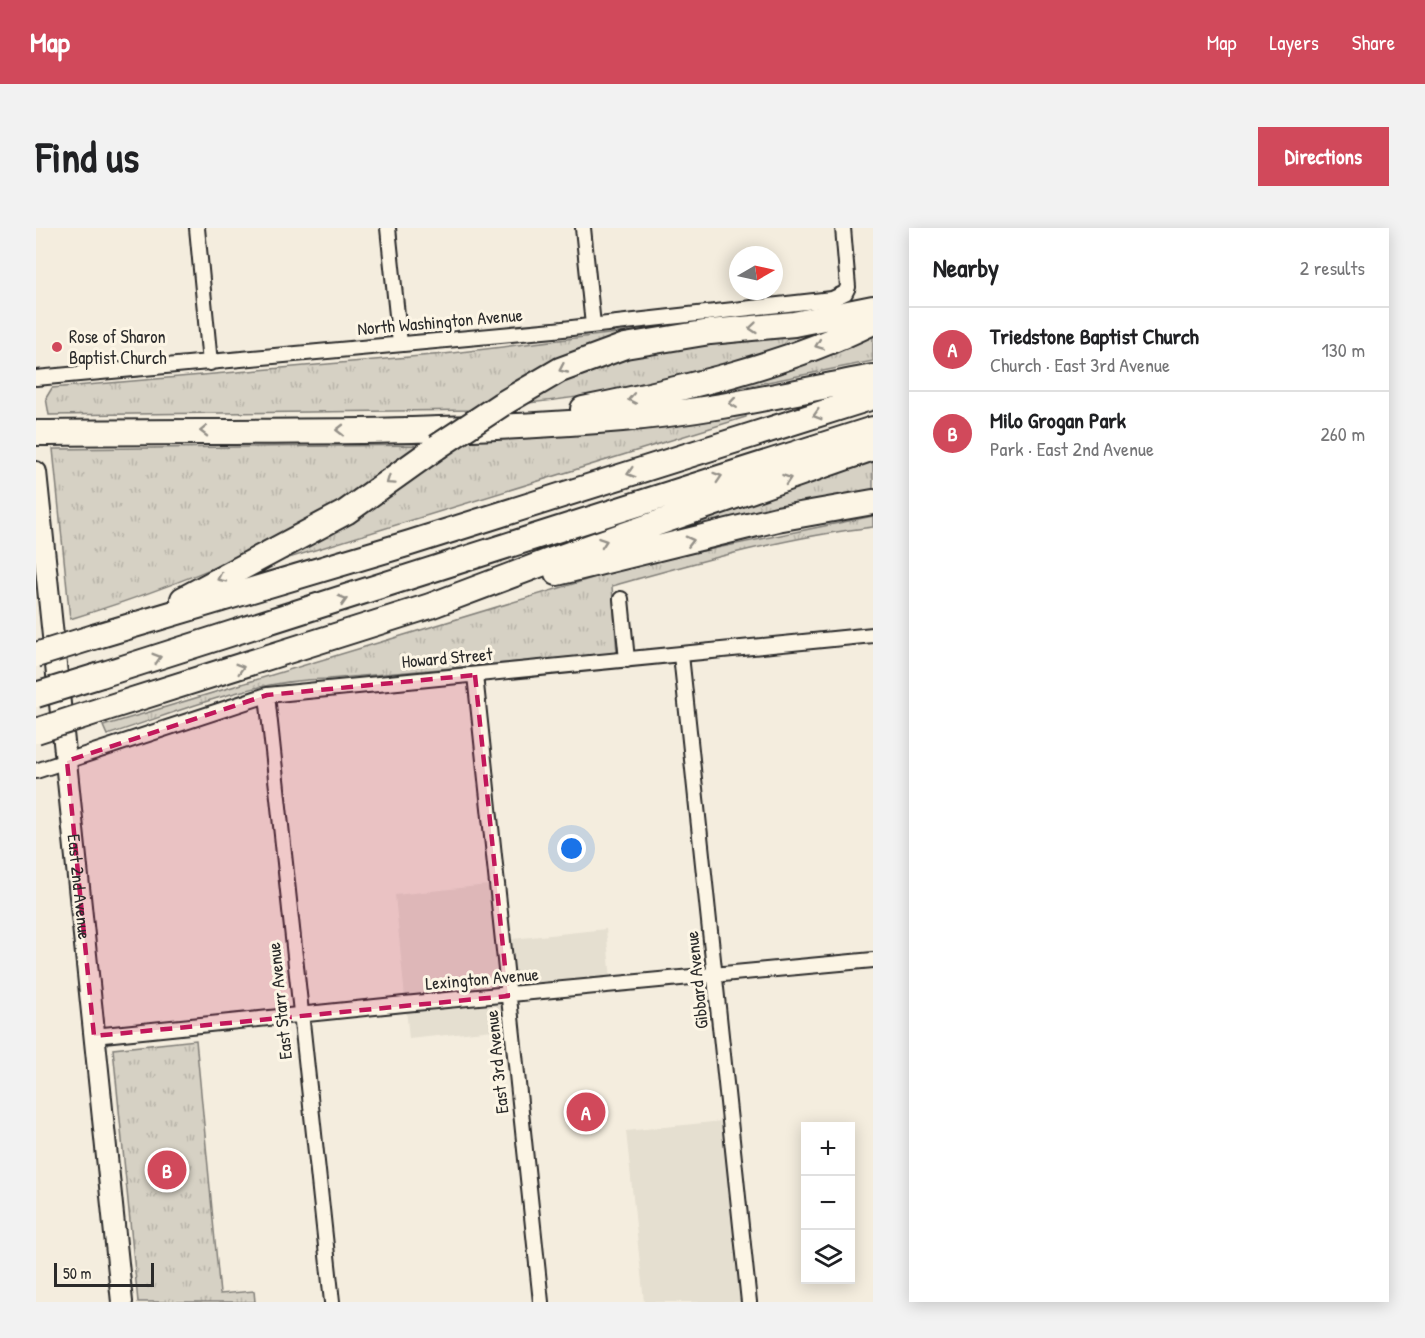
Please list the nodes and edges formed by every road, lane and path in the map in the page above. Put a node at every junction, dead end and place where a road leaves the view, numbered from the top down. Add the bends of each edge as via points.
1 (197, 228) edge
2 (388, 228) edge
3 (583, 228) edge
4 (843, 228) edge
5 (873, 308) edge
6 (873, 322) edge
7 (593, 325) junction
8 (400, 344) junction
9 (210, 363) junction
10 (873, 377) edge
11 (36, 378) edge
12 (873, 397) edge
13 (503, 415) junction
14 (873, 429) edge
15 (45, 433) edge
16 (873, 448) edge
17 (36, 472) edge
18 (873, 502) edge
19 (621, 599) dead end
20 (430, 606) junction
21 (147, 620) junction
22 (873, 635) edge
23 (36, 655) edge
24 (681, 655) junction
25 (627, 660) junction
26 (475, 675) junction
27 (36, 695) edge
28 (267, 695) junction
29 (36, 731) edge
30 (67, 761) junction
31 (36, 771) edge
32 (873, 960) edge
33 (714, 975) junction
34 (508, 996) junction
35 (300, 1016) junction
36 (94, 1036) junction
37 (122, 1302) edge
38 (332, 1302) edge
39 (541, 1302) edge
40 (749, 1302) edge

1 - 9 street
2 - 8 street
3 - 7 street
4 - 7 street, North Washington Avenue via 849,280 845,293 832,299
5 -> 13 highway via 794,324 700,333 626,346 560,370
6 -> 13 highway via 815,347 671,392
7 - 8 street, North Washington Avenue
8 - 9 street, North Washington Avenue
9 - 11 street, North Washington Avenue
10 -> 13 highway via 755,400 623,419
12 -> 21 highway via 410,543
13 -> 15 highway via 411,429
13 -> 21 highway, bridge via 437,447 346,512 287,546 203,587
27 -> 14 highway, bridge
20 -> 16 highway
17 - 30 street, East 2nd Avenue
20 -> 18 highway via 777,519
19 - 25 street
29 -> 20 highway, bridge
21 - 23 highway, bridge
22 - 24 street, Howard Street
24 - 25 street, Howard Street
24 - 33 street, Gibbard Avenue
25 - 26 street, Howard Street
26 - 28 street, Howard Street
26 - 34 street, East 3rd Avenue
28 - 30 street, Howard Street
28 - 35 street, East Starr Avenue
30 - 31 street, Howard Street
30 - 36 street, East 2nd Avenue
32 - 33 street, Lexington Avenue
33 - 34 street, Lexington Avenue
33 - 40 street, Gibbard Avenue
34 - 35 street, Lexington Avenue
34 - 39 street, East 3rd Avenue
35 - 36 street, Lexington Avenue
35 - 38 street, East Starr Avenue
36 - 37 street, East 2nd Avenue

